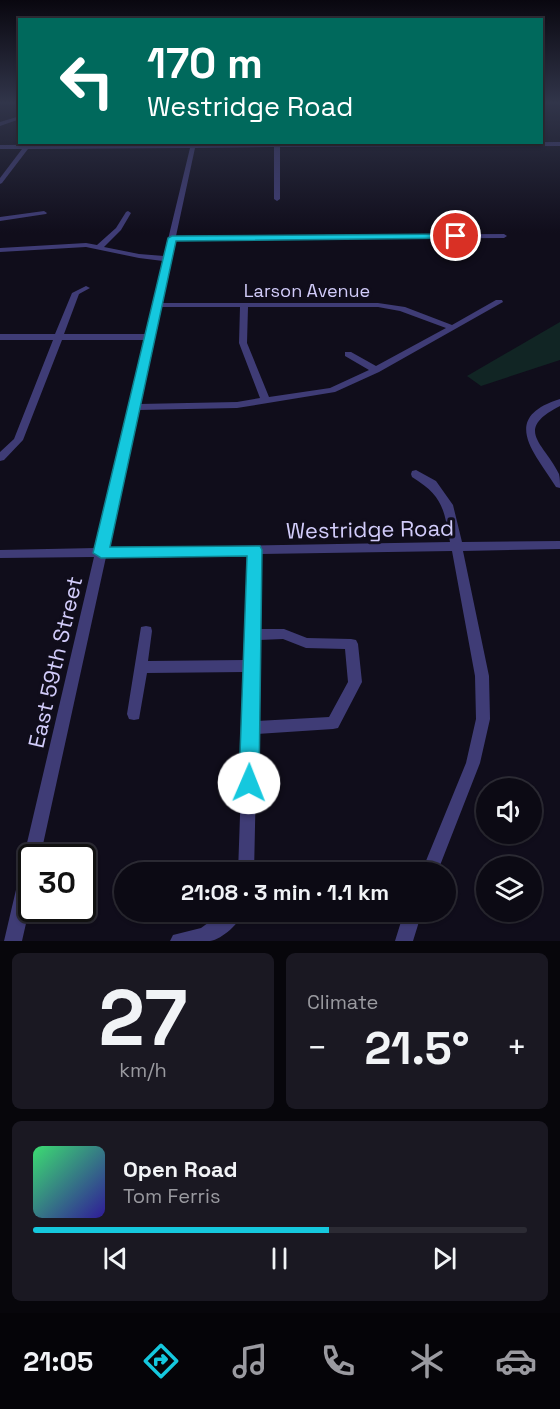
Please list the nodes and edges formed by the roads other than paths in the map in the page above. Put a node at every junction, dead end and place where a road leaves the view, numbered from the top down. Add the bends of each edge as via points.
1 (37, 146) edge
2 (187, 146) edge
3 (193, 146) junction
4 (196, 146) edge
5 (273, 146) edge
6 (277, 146) junction
7 (286, 146) edge
8 (0, 147) edge
9 (26, 147) junction
10 (3, 164) dead end
11 (14, 164) junction
12 (0, 182) edge
13 (277, 199) dead end
14 (44, 213) dead end
15 (128, 213) dead end
16 (0, 219) edge
17 (504, 236) dead end
18 (172, 238) junction
19 (100, 246) junction
20 (0, 250) edge
21 (168, 259) junction
22 (86, 288) dead end
23 (499, 302) dead end
24 (157, 305) junction
25 (244, 305) junction
26 (453, 328) junction
27 (0, 337) edge
28 (59, 337) junction
29 (150, 337) junction
30 (348, 354) dead end
31 (376, 370) junction
32 (266, 401) junction
33 (560, 402) edge
34 (134, 407) junction
35 (0, 458) edge
36 (416, 474) dead end
37 (560, 484) edge
38 (560, 546) edge
39 (456, 547) junction
40 (255, 550) junction
41 (101, 553) junction
42 (0, 554) edge
43 (146, 631) dead end
44 (254, 635) junction
45 (253, 666) junction
46 (141, 667) junction
47 (134, 714) dead end
48 (250, 728) junction
49 (246, 862) edge
50 (433, 862) edge
51 (226, 922) edge
52 (410, 922) edge
53 (12, 941) edge
54 (178, 941) edge
55 (404, 941) edge

1 - 9 street
2 - 3 street
3 - 4 street
3 - 18 street, East 59th Street
5 - 6 street
6 - 7 street
6 - 13 street
8 - 9 street
9 - 11 street
10 - 11 street
11 - 12 street
14 - 16 street
15 - 19 street via 119,229
17 - 18 street
18 - 21 street, East 59th Street
19 - 20 street
19 - 21 street
21 - 24 street, East 59th Street
22 - 28 street via 76,293
23 - 26 street
24 - 25 street, Larson Avenue
24 - 29 street, East 59th Street
25 - 26 street, Larson Avenue via 378,305 402,309
25 - 32 street via 243,344
26 - 31 street
27 - 28 street
28 - 29 street
28 - 35 street via 18,440
29 - 34 street, East 59th Street
30 - 31 street
31 - 32 street via 332,390
32 - 34 street via 206,407
33 - 37 street via 532,419 529,430 534,447
34 - 41 street, East 59th Street
36 - 39 street via 444,498
38 - 39 street, Westridge Road
39 - 40 street, Westridge Road
39 - 50 street via 482,676 483,719 473,763
40 - 41 street, Westridge Road
40 - 44 street
41 - 42 street, Westridge Road
41 - 53 street, East 59th Street
43 - 46 street
44 - 45 street
44 - 48 street via 284,634 306,643 351,644 355,682 333,723
45 - 46 street
45 - 48 street
46 - 47 street
48 - 49 street
51 - 54 street via 218,930 194,940
52 - 55 street

